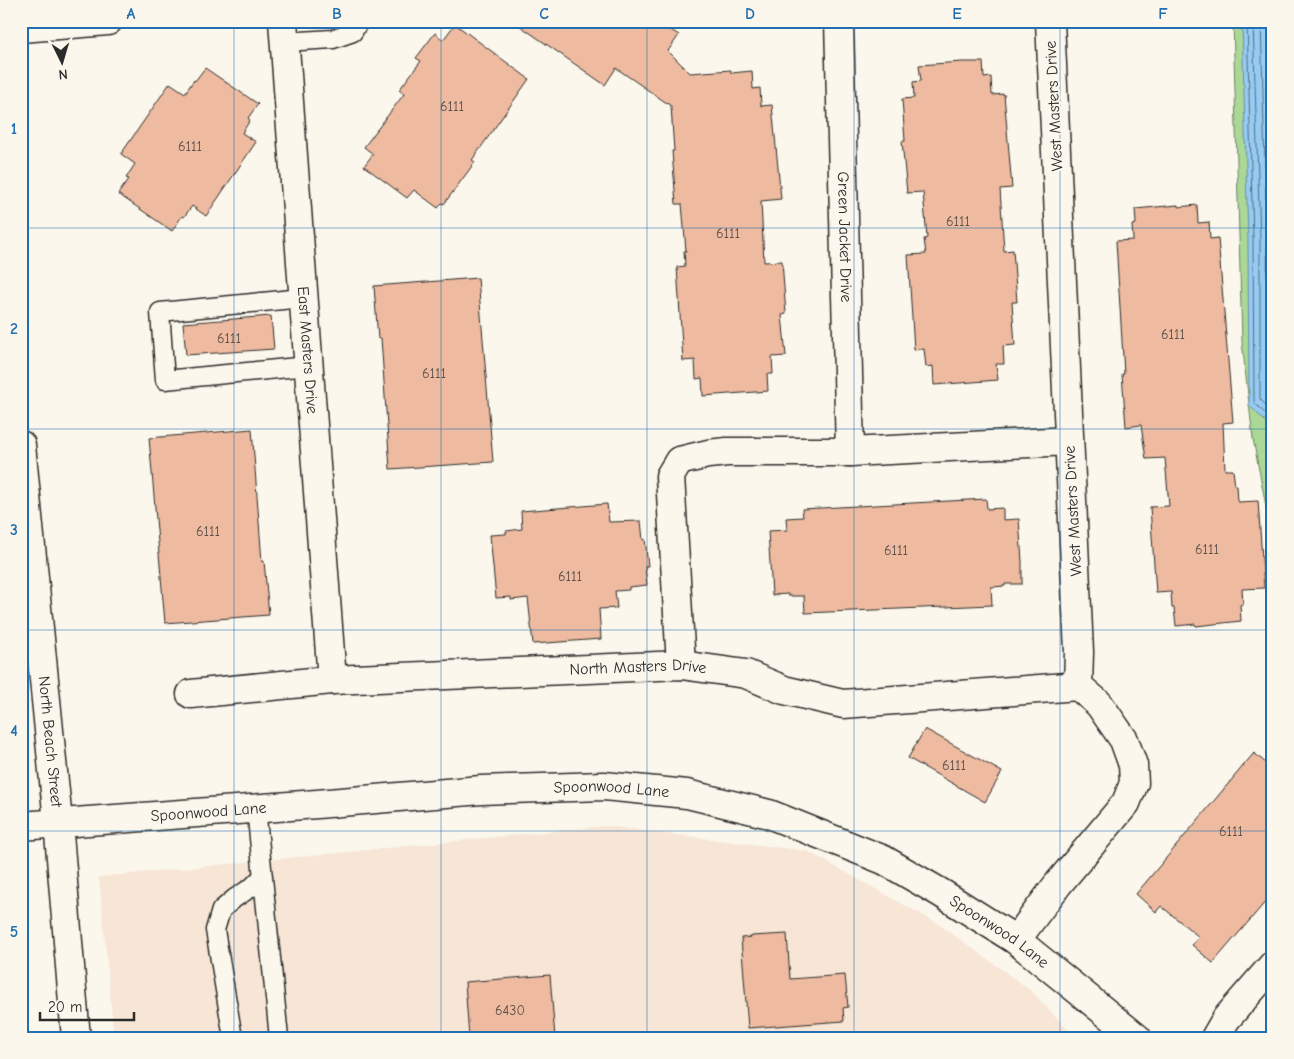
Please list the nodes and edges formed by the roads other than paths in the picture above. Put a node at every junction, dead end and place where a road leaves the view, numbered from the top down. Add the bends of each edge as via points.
1 (108, 21) edge
2 (359, 21) edge
3 (838, 21) edge
4 (1050, 21) edge
5 (21, 28) edge
6 (283, 32) edge
7 (303, 298) junction
8 (308, 366) junction
9 (1069, 441) junction
10 (21, 445) edge
11 (850, 452) junction
12 (681, 665) junction
13 (332, 680) junction
14 (1078, 686) junction
15 (191, 694) dead end
16 (256, 808) junction
17 (58, 822) junction
18 (21, 826) edge
19 (263, 876) junction
20 (1016, 940) junction
21 (1273, 965) edge
22 (76, 1038) edge
23 (233, 1038) edge
24 (279, 1038) edge
25 (1136, 1038) edge
26 (1215, 1038) edge

1 - 5 street
2 - 6 lane via 353,32 333,39
3 - 11 street, Green Jacket Drive
4 - 9 street, West Masters Drive
6 - 7 street, East Masters Drive
7 - 8 street, East Masters Drive
7 - 8 lane via 160,312 165,380
8 - 13 street, East Masters Drive
9 - 11 street
9 - 14 street, West Masters Drive
10 - 17 street, North Beach Street
11 - 12 street via 727,452 679,461 670,476
12 - 13 street, North Masters Drive
12 - 14 street, North Masters Drive via 746,674 784,690 843,704
13 - 15 street, North Masters Drive
14 - 20 street via 1099,704 1124,740 1133,765 1134,782 1126,803
16 - 17 street, Spoonwood Lane
16 - 19 lane
16 - 20 street, Spoonwood Lane via 490,789 604,786 687,794 769,814 884,860
17 - 18 street, Spoonwood Lane
17 - 22 street, North Beach Street
19 - 23 lane via 221,910 215,930
19 - 24 lane
20 - 25 street, Spoonwood Lane
21 - 26 street via 1226,1019

